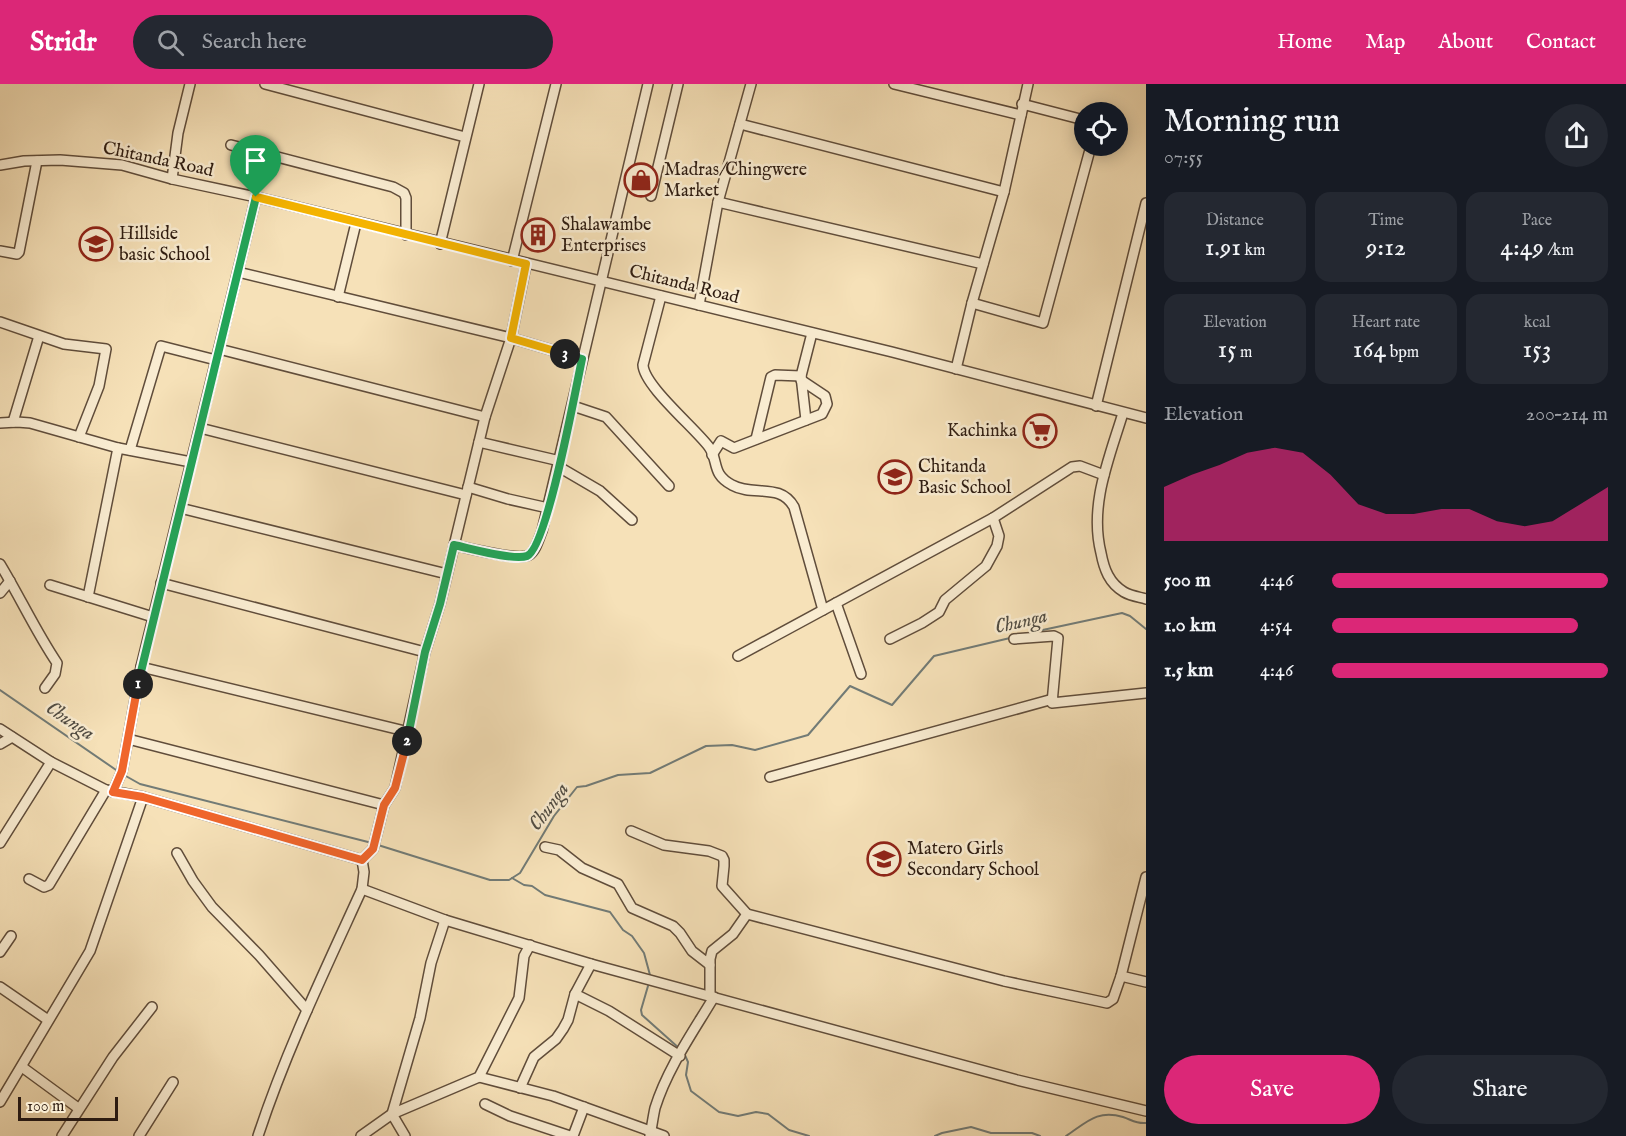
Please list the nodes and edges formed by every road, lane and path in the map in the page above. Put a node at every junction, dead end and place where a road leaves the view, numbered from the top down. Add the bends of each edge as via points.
1 (190, 84) edge
2 (264, 84) edge
3 (479, 84) edge
4 (556, 84) edge
5 (648, 84) edge
6 (678, 84) edge
7 (751, 84) edge
8 (894, 84) edge
9 (1028, 84) edge
10 (1022, 104) junction
11 (1021, 115) junction
12 (1074, 117) edge
13 (740, 124) junction
14 (465, 137) junction
15 (231, 146) dead end
16 (1088, 156) edge
17 (37, 161) junction
18 (0, 165) edge
19 (172, 179) junction
20 (1004, 192) junction
21 (651, 196) dead end
22 (256, 197) junction
23 (718, 202) junction
24 (1146, 204) edge
25 (356, 223) junction
26 (406, 235) junction
27 (440, 244) junction
28 (0, 251) edge
29 (512, 261) junction
30 (526, 264) junction
31 (983, 264) junction
32 (238, 272) junction
33 (600, 281) junction
34 (661, 296) junction
35 (338, 297) junction
36 (972, 303) junction
37 (699, 305) junction
38 (0, 322) edge
39 (812, 333) junction
40 (39, 336) junction
41 (511, 338) junction
42 (219, 349) junction
43 (582, 359) junction
44 (216, 360) junction
45 (956, 369) junction
46 (801, 378) junction
47 (573, 406) junction
48 (1096, 406) junction
49 (1123, 412) junction
50 (485, 417) junction
51 (1146, 418) edge
52 (806, 420) junction
53 (13, 422) junction
54 (0, 423) edge
55 (200, 428) junction
56 (79, 437) junction
57 (756, 439) junction
58 (479, 442) junction
59 (118, 448) junction
60 (130, 450) junction
61 (712, 454) junction
62 (191, 462) junction
63 (560, 464) junction
64 (1104, 475) junction
65 (669, 486) dead end
66 (467, 491) junction
67 (180, 508) junction
68 (548, 508) junction
69 (993, 518) junction
70 (632, 520) dead end
71 (454, 545) junction
72 (0, 564) edge
73 (447, 574) junction
74 (10, 581) junction
75 (161, 583) junction
76 (50, 585) dead end
77 (0, 593) edge
78 (88, 597) junction
79 (1146, 599) edge
80 (836, 603) junction
81 (823, 610) junction
82 (153, 617) junction
83 (890, 639) dead end
84 (1014, 639) dead end
85 (425, 652) junction
86 (738, 656) dead end
87 (141, 667) junction
88 (861, 674) dead end
89 (45, 688) dead end
90 (1146, 693) edge
91 (1053, 699) junction
92 (0, 729) edge
93 (409, 732) junction
94 (12, 737) junction
95 (128, 739) junction
96 (0, 744) edge
97 (51, 762) junction
98 (770, 777) dead end
99 (109, 791) junction
100 (143, 797) junction
101 (384, 805) junction
102 (631, 831) dead end
103 (0, 843) edge
104 (545, 847) dead end
105 (177, 853) dead end
106 (362, 860) junction
107 (1146, 877) edge
108 (29, 879) dead end
109 (362, 889) junction
110 (1144, 895) edge
111 (747, 914) junction
112 (445, 920) junction
113 (11, 936) dead end
114 (530, 945) junction
115 (0, 952) edge
116 (591, 964) junction
117 (710, 965) junction
118 (1121, 976) junction
119 (1146, 982) edge
120 (0, 987) edge
121 (575, 994) junction
122 (712, 997) junction
123 (152, 1007) dead end
124 (307, 1010) junction
125 (48, 1020) junction
126 (680, 1056) junction
127 (22, 1067) junction
128 (478, 1077) junction
129 (174, 1082) dead end
130 (520, 1088) junction
131 (0, 1102) edge
132 (485, 1104) dead end
133 (584, 1107) junction
134 (78, 1108) junction
135 (1146, 1112) edge
136 (392, 1114) junction
137 (651, 1133) edge
138 (62, 1136) edge
139 (139, 1136) edge
140 (258, 1136) edge
141 (361, 1136) edge
142 (405, 1136) edge
143 (572, 1136) edge
144 (664, 1136) edge

1 - 19 street
2 - 14 street
3 - 14 street
4 - 29 street
5 - 33 street
6 - 21 street
7 - 13 street
8 - 11 street
9 - 10 street
10 - 11 street
10 - 12 street
11 - 20 street
13 - 20 street
13 - 23 street
14 - 27 street
15 - 26 street via 393,187 406,198
16 - 36 street via 1043,323
17 - 18 street, Chitanda Road
17 - 19 street, Chitanda Road via 122,165
17 - 28 street via 19,252
19 - 22 street, Chitanda Road
20 - 31 street
22 - 25 street, Chitanda Road
22 - 32 street
23 - 31 street
23 - 37 street
24 - 48 street
25 - 26 street, Chitanda Road
25 - 35 street
26 - 27 street, Chitanda Road
27 - 29 street, Chitanda Road
29 - 30 street, Chitanda Road
30 - 33 street, Chitanda Road
30 - 41 street
31 - 36 street
32 - 35 street
32 - 42 street
33 - 34 street, Chitanda Road
33 - 43 street
34 - 37 street, Chitanda Road
34 - 61 street via 643,369
35 - 41 street
36 - 45 street
37 - 39 street, Chitanda Road
38 - 40 street
39 - 45 street, Chitanda Road
39 - 46 street
40 - 53 street
40 - 56 street via 64,344 106,349 99,386
41 - 43 street
41 - 50 street
42 - 44 street
42 - 50 street
43 - 47 street
44 - 55 street
44 - 60 street via 161,346
45 - 48 street, Chitanda Road
46 - 52 street
46 - 52 street via 826,399 825,411
46 - 57 street via 771,377
47 - 63 street
47 - 65 street via 606,417
48 - 49 street, Chitanda Road
49 - 51 street, Chitanda Road
49 - 64 street
50 - 58 street
52 - 57 street
53 - 54 street
53 - 56 street
55 - 62 street
55 - 66 street
56 - 59 street
57 - 61 street via 734,448 721,441
58 - 63 street
58 - 66 street
59 - 60 street
59 - 78 street
60 - 62 street
61 - 81 street via 716,469 731,485 776,492 790,500
62 - 67 street
63 - 68 street
63 - 70 street via 600,491
64 - 69 street via 1072,467
64 - 79 street via 1097,504 1096,535 1105,570 1122,591
66 - 68 street
66 - 71 street
67 - 73 street
67 - 75 street
68 - 71 street via 542,531 529,555 497,554
69 - 80 street
69 - 83 street via 999,536 986,566 945,600 939,612
71 - 73 street
72 - 74 street
73 - 85 street
74 - 77 street
74 - 89 street via 57,663
75 - 82 street
75 - 85 street
76 - 78 street
78 - 82 street
80 - 81 street
80 - 88 street
81 - 86 street
82 - 87 street
84 - 91 street via 1058,638
85 - 93 street
87 - 93 street
87 - 95 street
90 - 91 street via 1052,703
91 - 98 street
92 - 94 street
93 - 101 street via 395,788
94 - 96 street
94 - 97 street
95 - 99 street via 121,774
95 - 101 street
97 - 99 street
97 - 103 street
99 - 100 street
99 - 108 street via 49,885
100 - 106 street
100 - 125 street via 90,951
101 - 106 street via 373,849
102 - 111 street via 664,846 722,856 722,886
104 - 117 street via 558,850 582,868 618,884 632,908 673,926 692,951
105 - 124 street via 212,908
106 - 109 street
107 - 110 street
109 - 112 street
109 - 124 street
110 - 118 street
111 - 117 street via 733,934 712,951
111 - 118 street via 1004,981 1107,1003 1113,999
112 - 114 street
112 - 136 street
113 - 115 street
114 - 116 street
114 - 128 street via 524,956 519,998
116 - 121 street
116 - 122 street
117 - 122 street
118 - 119 street
120 - 125 street
121 - 126 street
121 - 130 street via 563,1029 534,1057
122 - 126 street
122 - 135 street
123 - 134 street
124 - 140 street
125 - 127 street
126 - 137 street via 655,1108
127 - 131 street
127 - 134 street
128 - 130 street
128 - 136 street
129 - 139 street
130 - 133 street
132 - 143 street
133 - 137 street
133 - 143 street
134 - 138 street
136 - 141 street
136 - 142 street
137 - 144 street

